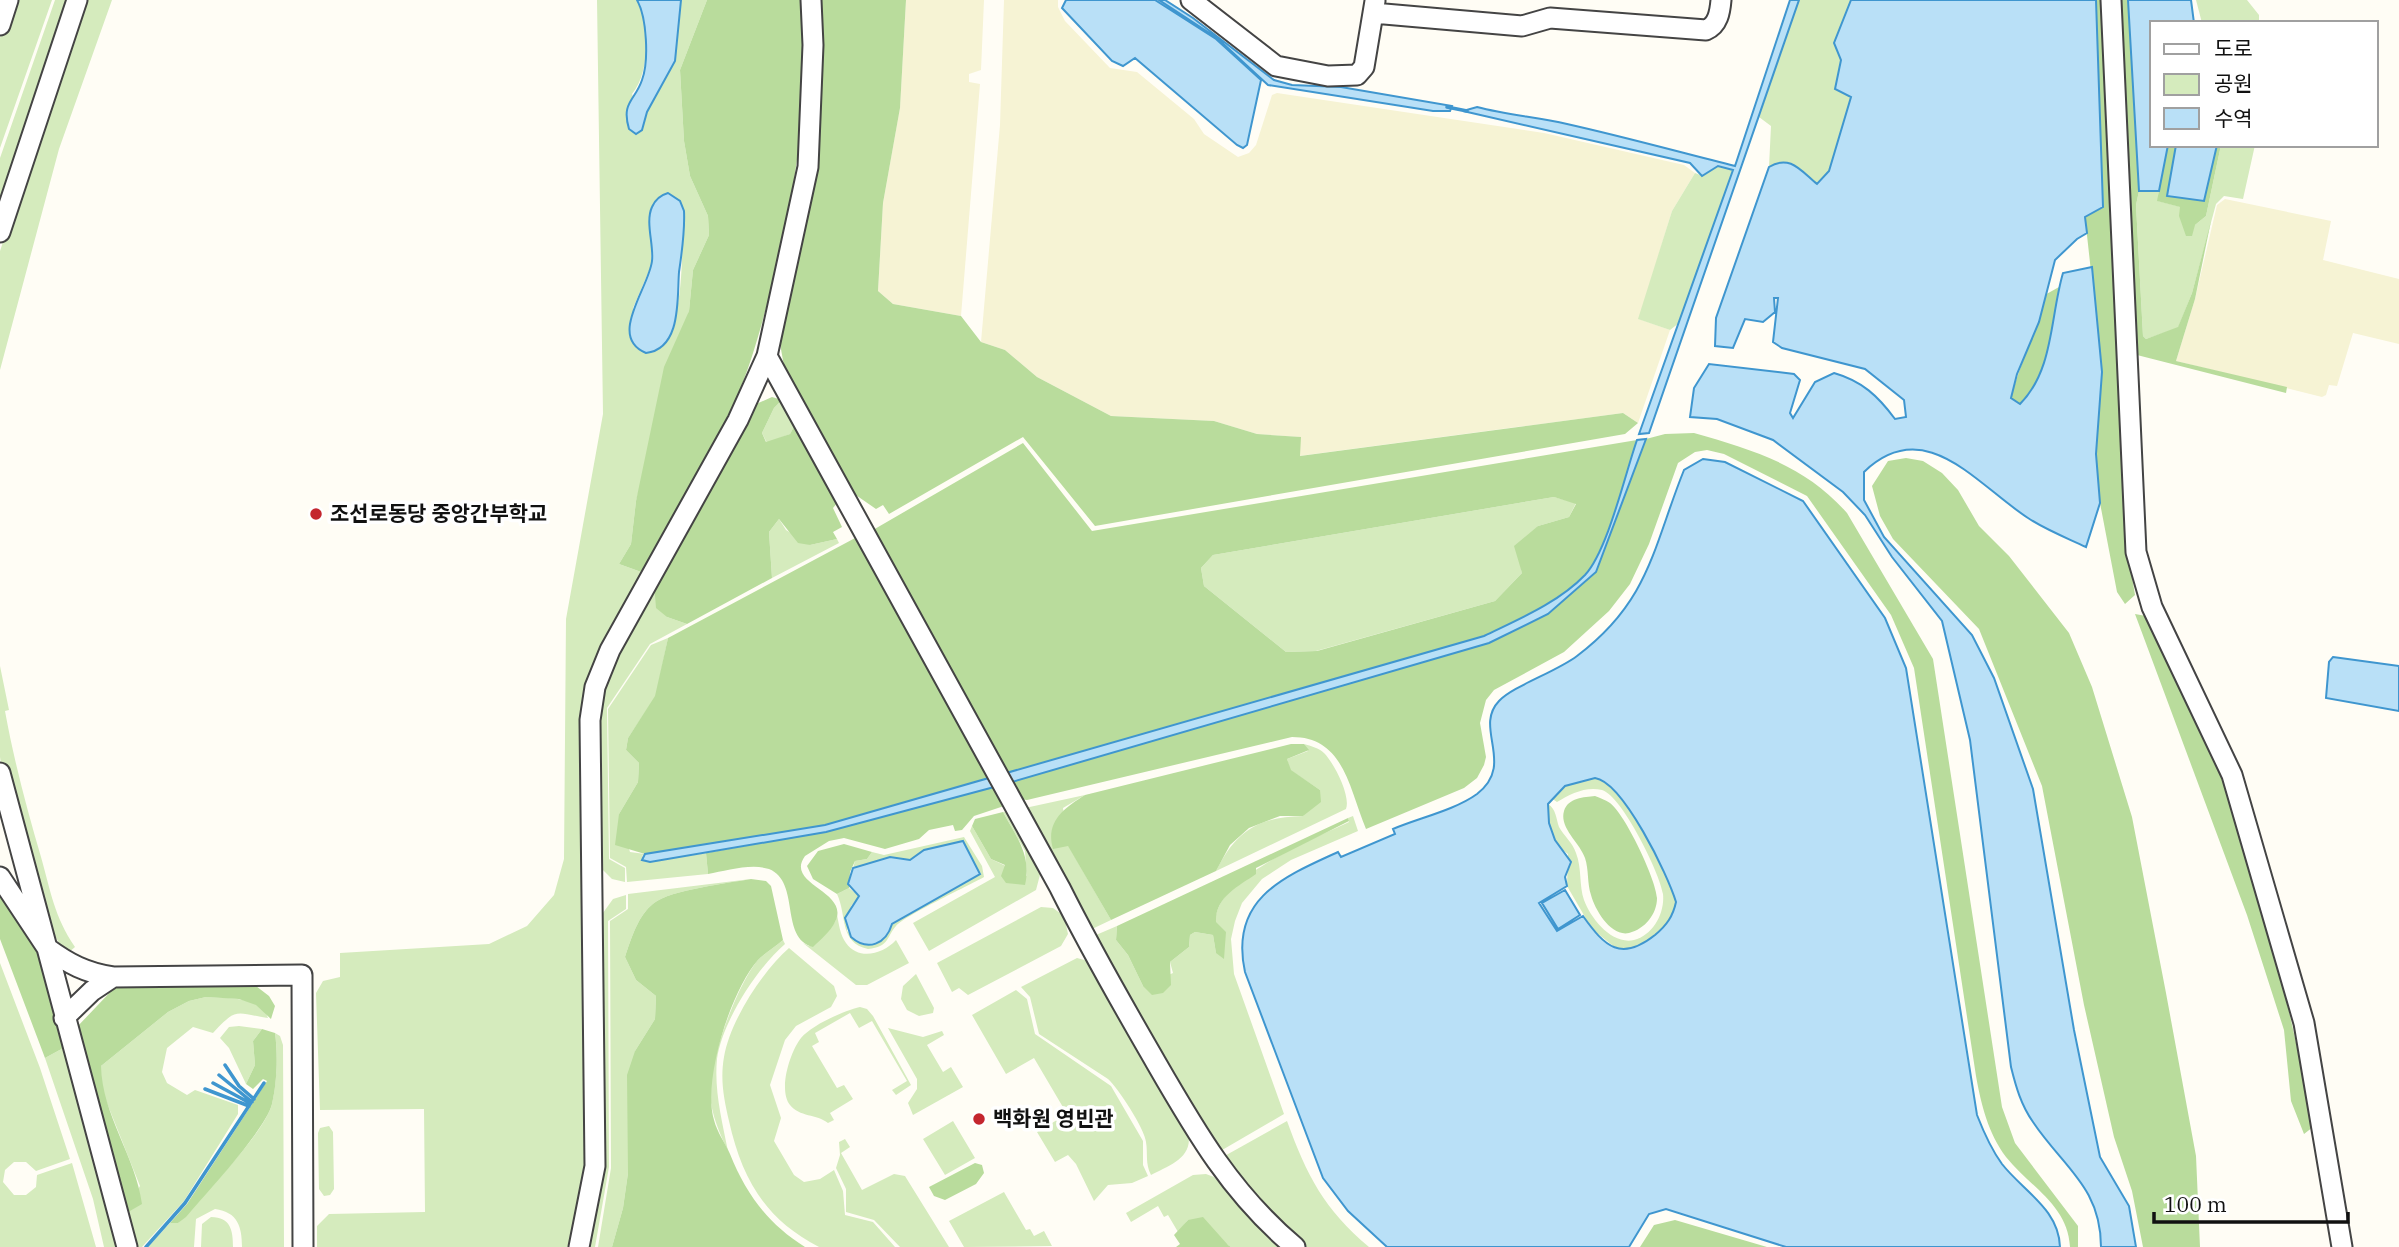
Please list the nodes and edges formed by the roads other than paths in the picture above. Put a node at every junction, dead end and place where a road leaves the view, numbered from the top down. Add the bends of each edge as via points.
1 (8, 0) edge
2 (77, 0) edge
3 (811, 0) edge
4 (1191, 0) edge
5 (1721, 0) edge
6 (2111, 0) edge
7 (1374, 6) edge
8 (1208, 8) edge
9 (1550, 9) edge
10 (0, 25) edge
11 (0, 232) edge
12 (767, 356) junction
13 (0, 773) edge
14 (0, 877) edge
15 (47, 948) junction
16 (113, 977) junction
17 (64, 1018) junction
18 (127, 1247) edge
19 (303, 1247) edge
20 (579, 1247) edge
21 (1295, 1247) edge
22 (2342, 1247) edge

1 - 10 street
2 - 11 street
3 - 12 street via 808,167
4 - 8 street
5 - 9 street via 1718,18 1706,30
6 - 22 street via 2136,552 2152,607 2239,796 2304,1023
7 - 8 street via 1364,67 1357,75 1345,77 1276,66
7 - 9 street via 1522,26
12 - 20 street via 738,421 610,650 595,687 590,720 595,1166
12 - 21 street via 1086,940 1210,1156 1261,1219
13 - 15 street
14 - 15 street
15 - 16 street via 87,973
15 - 17 street
16 - 17 street
16 - 19 street via 302,975
17 - 18 street

